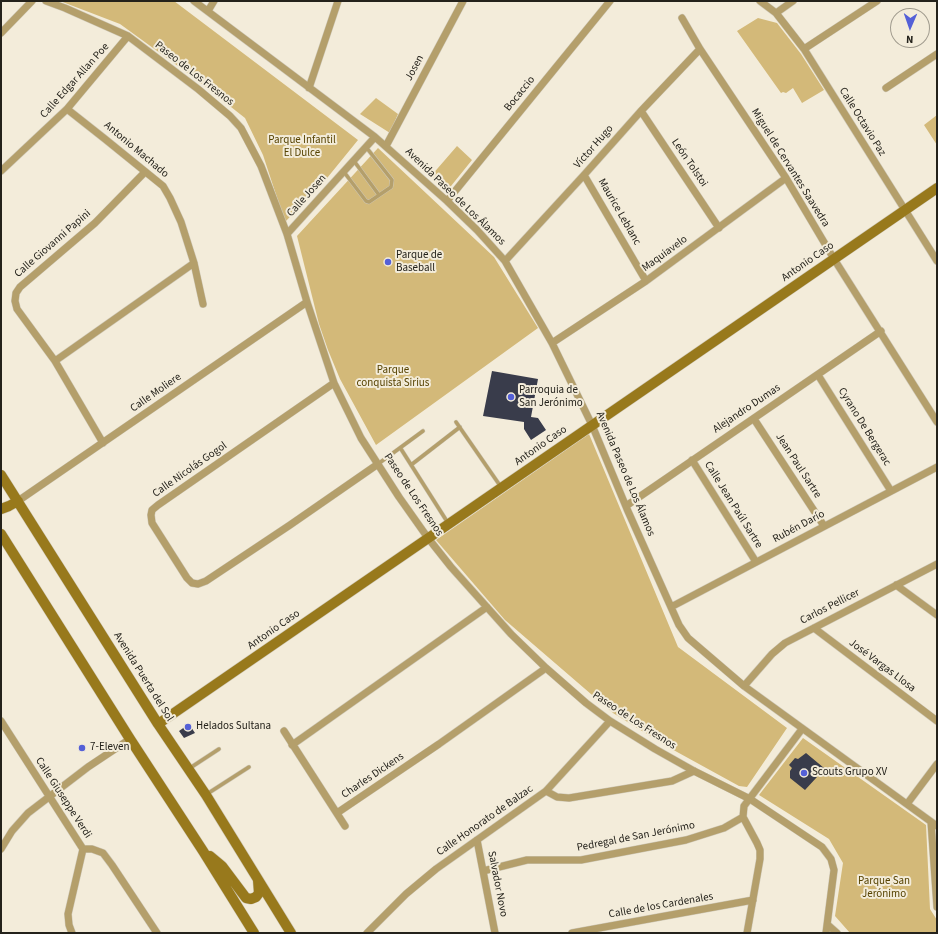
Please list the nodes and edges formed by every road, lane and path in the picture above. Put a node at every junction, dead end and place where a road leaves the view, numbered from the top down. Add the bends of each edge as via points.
1 (32, 1) edge
2 (46, 1) edge
3 (194, 1) edge
4 (214, 1) edge
5 (338, 1) edge
6 (463, 1) edge
7 (610, 1) edge
8 (760, 1) edge
9 (793, 1) edge
10 (877, 1) edge
11 (208, 10) junction
12 (776, 13) junction
13 (682, 18) dead end
14 (1, 33) edge
15 (128, 36) junction
16 (700, 49) junction
17 (804, 49) junction
18 (937, 54) edge
19 (309, 88) junction
20 (886, 88) dead end
21 (67, 109) junction
22 (641, 111) junction
23 (375, 137) junction
24 (386, 146) junction
25 (366, 148) junction
26 (354, 161) junction
27 (1, 171) edge
28 (145, 172) junction
29 (344, 172) junction
30 (584, 175) junction
31 (786, 178) junction
32 (937, 188) edge
33 (379, 195) junction
34 (447, 201) junction
35 (904, 210) junction
36 (719, 228) junction
37 (287, 234) junction
38 (834, 259) junction
39 (505, 261) junction
40 (937, 261) edge
41 (194, 263) junction
42 (646, 281) junction
43 (307, 302) junction
44 (203, 304) dead end
45 (881, 332) junction
46 (552, 343) junction
47 (54, 361) junction
48 (818, 375) junction
49 (334, 383) junction
50 (754, 418) junction
51 (456, 422) dead end
52 (937, 422) edge
53 (592, 425) junction
54 (460, 427) junction
55 (423, 431) dead end
56 (103, 443) junction
57 (401, 448) junction
58 (692, 460) junction
59 (378, 464) junction
60 (411, 465) junction
61 (937, 467) edge
62 (1, 475) edge
63 (502, 487) junction
64 (891, 491) junction
65 (18, 501) junction
66 (626, 506) junction
67 (1, 508) edge
68 (449, 524) junction
69 (824, 526) junction
70 (1, 534) edge
71 (428, 538) junction
72 (756, 562) junction
73 (937, 564) edge
74 (896, 585) junction
75 (487, 607) junction
76 (671, 607) junction
77 (937, 615) edge
78 (814, 628) junction
79 (546, 668) junction
80 (744, 686) junction
81 (1, 721) edge
82 (610, 721) junction
83 (937, 721) edge
84 (158, 724) junction
85 (802, 729) junction
86 (284, 731) dead end
87 (130, 739) junction
88 (292, 745) junction
89 (219, 749) dead end
90 (937, 764) edge
91 (250, 767) dead end
92 (188, 769) junction
93 (694, 771) junction
94 (546, 791) junction
95 (206, 795) junction
96 (49, 796) junction
97 (750, 799) junction
98 (907, 804) junction
99 (337, 813) junction
100 (743, 818) junction
101 (934, 824) edge
102 (345, 826) dead end
103 (477, 840) junction
104 (1, 849) edge
105 (83, 849) junction
106 (203, 851) junction
107 (935, 853) edge
108 (483, 870) junction
109 (258, 880) junction
110 (753, 900) junction
111 (937, 907) edge
112 (828, 925) junction
113 (72, 933) edge
114 (156, 933) edge
115 (254, 933) edge
116 (291, 933) edge
117 (367, 933) edge
118 (495, 933) edge
119 (572, 933) edge
120 (747, 933) edge
121 (826, 933) edge
122 (837, 933) edge

1 - 14 street
2 - 15 street, Paseo de Los Fresnos
3 - 11 street, Avenida Paseo de Los Álamos
4 - 11 street
5 - 19 street
6 - 24 street, Josen
7 - 34 street, Bocaccio
8 - 12 street, Calle Octavio Paz
9 - 12 street
10 - 17 street
11 - 19 street, Avenida Paseo de Los Álamos
12 - 17 street, Calle Octavio Paz
13 - 16 street, Miguel de Cervantes Saavedra
15 - 21 street, Calle Edgar Allan Poe
15 - 37 street, Paseo de Los Fresnos via 198,89 241,128 261,166
16 - 22 street, Víctor Hugo
16 - 31 street, Miguel de Cervantes Saavedra
17 - 35 street, Calle Octavio Paz
18 - 20 street
19 - 23 street, Avenida Paseo de Los Álamos
21 - 27 street, Calle Edgar Allan Poe
21 - 28 street, Antonio Machado
22 - 30 street, Víctor Hugo
22 - 36 street, León Tolstoi
23 - 24 street, Avenida Paseo de Los Álamos
23 - 25 street, Calle Josen
24 - 34 street, Avenida Paseo de Los Álamos
25 - 26 street, Calle Josen
25 - 33 lane via 392,180 390,187
26 - 29 street, Calle Josen
26 - 33 lane
28 - 41 street, Antonio Machado via 163,186 170,198 181,222
28 - 47 street, Calle Giovanni Papini via 95,223 16,293 17,309
29 - 33 lane via 366,201 369,202
29 - 37 street, Calle Josen
30 - 39 street, Víctor Hugo
30 - 42 street, Maurice Leblanc
31 - 36 street, Maquiavelo
31 - 38 street, Miguel de Cervantes Saavedra
32 - 35 main road, Antonio Caso
34 - 39 street, Avenida Paseo de Los Álamos
35 - 38 main road, Antonio Caso
35 - 40 street, Calle Octavio Paz
36 - 42 street, Maquiavelo
37 - 43 street, Paseo de Los Fresnos
38 - 45 street, Miguel de Cervantes Saavedra
38 - 53 main road, Antonio Caso
39 - 46 street, Avenida Paseo de Los Álamos
41 - 44 street, Antonio Machado
41 - 47 street
42 - 46 street, Maquiavelo
43 - 49 street, Paseo de Los Fresnos
43 - 56 street, Calle Moliere
45 - 48 street, Alejandro Dumas
45 - 52 street, Miguel de Cervantes Saavedra
46 - 53 street, Avenida Paseo de Los Álamos
47 - 56 street, Calle Giovanni Papini
48 - 50 street, Alejandro Dumas
48 - 64 street, Cyrano De Bergerac
49 - 59 street, Paseo de Los Fresnos via 361,438
49 - 59 street, Calle Nicolás Gogol via 158,505 152,510 152,523 187,578 198,584 226,568
50 - 58 street, Alejandro Dumas
50 - 69 street, Jean Paul Sartre
51 - 54 lane
53 - 63 main road, Antonio Caso
53 - 66 street, Avenida Paseo de Los Álamos
54 - 60 lane
54 - 63 lane
55 - 57 lane
56 - 65 street, Calle Moliere
57 - 59 lane
57 - 60 lane
58 - 66 street, Alejandro Dumas
58 - 72 street, Calle Jean Paúl Sartre
59 - 71 street, Paseo de Los Fresnos
60 - 68 lane
61 - 64 street, Rubén Darío
62 - 65 main road, Avenida Puerta del Sol
63 - 68 main road, Antonio Caso
64 - 69 street, Rubén Darío
65 - 67 main road
65 - 84 main road, Avenida Puerta del Sol
66 - 76 street, Avenida Paseo de Los Álamos
68 - 71 main road, Antonio Caso
69 - 72 street, Rubén Darío
70 - 87 main road
71 - 75 street, Paseo de Los Fresnos
71 - 84 main road, Antonio Caso
72 - 76 street, Rubén Darío
73 - 74 street, Carlos Pellicer
74 - 77 street
74 - 78 street, Carlos Pellicer
75 - 79 street, Paseo de Los Fresnos
75 - 88 street
76 - 80 street, Avenida Paseo de Los Álamos via 688,638
78 - 80 street, Carlos Pellicer via 785,643
78 - 83 street, José Vargas Llosa
79 - 82 street, Paseo de Los Fresnos
79 - 99 street, Charles Dickens
80 - 85 street, Avenida Paseo de Los Álamos
81 - 96 street, Calle Giuseppe Verdi
82 - 93 street, Paseo de Los Fresnos
82 - 94 street, Calle Honorato de Balzac
84 - 92 main road, Avenida Puerta del Sol
85 - 97 street
85 - 98 street, Avenida Paseo de Los Álamos
86 - 88 street, Charles Dickens
87 - 96 street
87 - 106 main road
88 - 99 street, Charles Dickens
89 - 92 lane
90 - 98 street
91 - 95 lane
92 - 95 main road, Avenida Puerta del Sol
93 - 94 street via 672,781 569,798 557,797
93 - 97 street, Paseo de Los Fresnos
94 - 103 street, Calle Honorato de Balzac
95 - 109 main road, Avenida Puerta del Sol
96 - 104 street via 28,813
96 - 105 street, Calle Giuseppe Verdi
97 - 100 street via 744,806
97 - 112 street, Paseo de Los Fresnos via 822,847 831,859 834,870
98 - 101 street, Avenida Paseo de Los Álamos
99 - 102 street
100 - 108 street, Pedregal de San Jerónimo via 724,828 686,840 581,860 527,860
100 - 110 street via 760,850
101 - 107 street
103 - 108 street, Salvador Novo
103 - 117 street, Calle Honorato de Balzac via 406,894
105 - 113 street via 68,914
105 - 114 street, Calle Giuseppe Verdi via 103,853
106 - 109 main road via 222,866 246,898 251,899 259,893
106 - 115 main road
107 - 111 street
108 - 118 street, Salvador Novo
109 - 116 main road, Avenida Puerta del Sol
110 - 119 street, Calle de los Cardenales
110 - 120 street
112 - 121 street, Paseo de Los Fresnos
112 - 122 street

